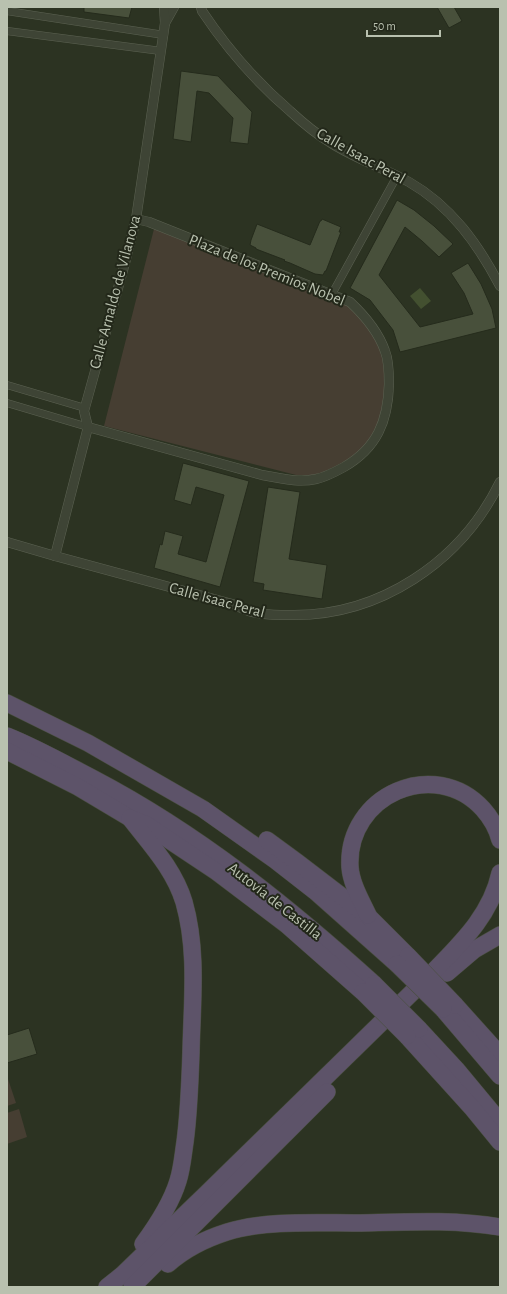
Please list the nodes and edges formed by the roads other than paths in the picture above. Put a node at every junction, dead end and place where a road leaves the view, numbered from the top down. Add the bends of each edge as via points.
1 (164, 7) edge
2 (174, 7) edge
3 (199, 8) edge
4 (7, 11) edge
5 (166, 23) junction
6 (7, 31) edge
7 (164, 36) junction
8 (161, 51) junction
9 (397, 176) junction
10 (136, 219) junction
11 (500, 286) edge
12 (332, 294) junction
13 (7, 385) edge
14 (7, 403) edge
15 (85, 408) junction
16 (88, 427) junction
17 (500, 482) edge
18 (7, 542) edge
19 (55, 556) junction
20 (7, 703) edge
21 (7, 736) edge
22 (88, 743) junction
23 (7, 751) edge
24 (130, 818) junction
25 (500, 840) edge
26 (500, 872) edge
27 (370, 918) junction
28 (500, 935) edge
29 (402, 960) junction
30 (369, 988) junction
31 (449, 1007) junction
32 (413, 1033) junction
33 (500, 1055) edge
34 (500, 1076) edge
35 (500, 1122) edge
36 (500, 1142) edge
37 (500, 1227) edge
38 (105, 1287) edge
39 (132, 1287) edge
40 (140, 1287) edge

1 - 5 street, Calle Arnaldo de Vilanova
2 - 5 street, Calle Arnaldo de Vilanova
3 - 9 street, Calle Isaac Peral via 249,73 305,125 355,157
4 - 7 street
5 - 7 street, Calle Arnaldo de Vilanova
6 - 8 street
7 - 8 street, Calle Arnaldo de Vilanova
8 - 10 street, Calle Arnaldo de Vilanova
9 - 11 street, Calle Isaac Peral via 425,193 447,211 470,236
9 - 12 street
10 - 12 street, Plaza de los Premios Nobel
10 - 15 street, Calle Arnaldo de Vilanova
12 - 16 street, Plaza de los Premios Nobel via 350,302 366,318 386,351 389,373 386,410 375,440 353,462 335,472 303,481 274,477
13 - 15 street
14 - 16 street
15 - 16 street, Calle Arnaldo de Vilanova
16 - 19 street, Calle Arnaldo de Vilanova
17 - 19 street, Calle Isaac Peral via 478,519 459,542 434,565 384,596 341,610 273,615 244,610 236,605
18 - 19 street, Calle Isaac Peral
20 - 22 highway, Autovía de Castilla
21 - 30 highway, Autovía de Castilla via 117,791 187,835 294,913
22 - 27 highway via 174,781 255,831
22 - 29 highway, Autovía de Castilla via 204,809
23 - 24 highway via 78,787
24 - 30 highway via 147,826 217,872
24 - 38 highway via 174,879 183,901 191,934 194,962 188,1113 182,1162 171,1199 137,1252
25 - 27 highway via 492,821 475,801 446,787 431,785 404,788 381,799 359,826 350,852 354,885
26 - 38 highway via 498,884 486,911 466,938 211,1190
27 - 29 highway
28 - 39 highway via 458,962
29 - 31 highway, Autovía de Castilla, bridge
30 - 32 highway, Autovía de Castilla, bridge
31 - 33 highway
31 - 34 highway, Autovía de Castilla
32 - 35 highway, Autovía de Castilla via 456,1069
32 - 36 highway
37 - 40 highway via 452,1222 266,1225 228,1232 199,1243 180,1253

